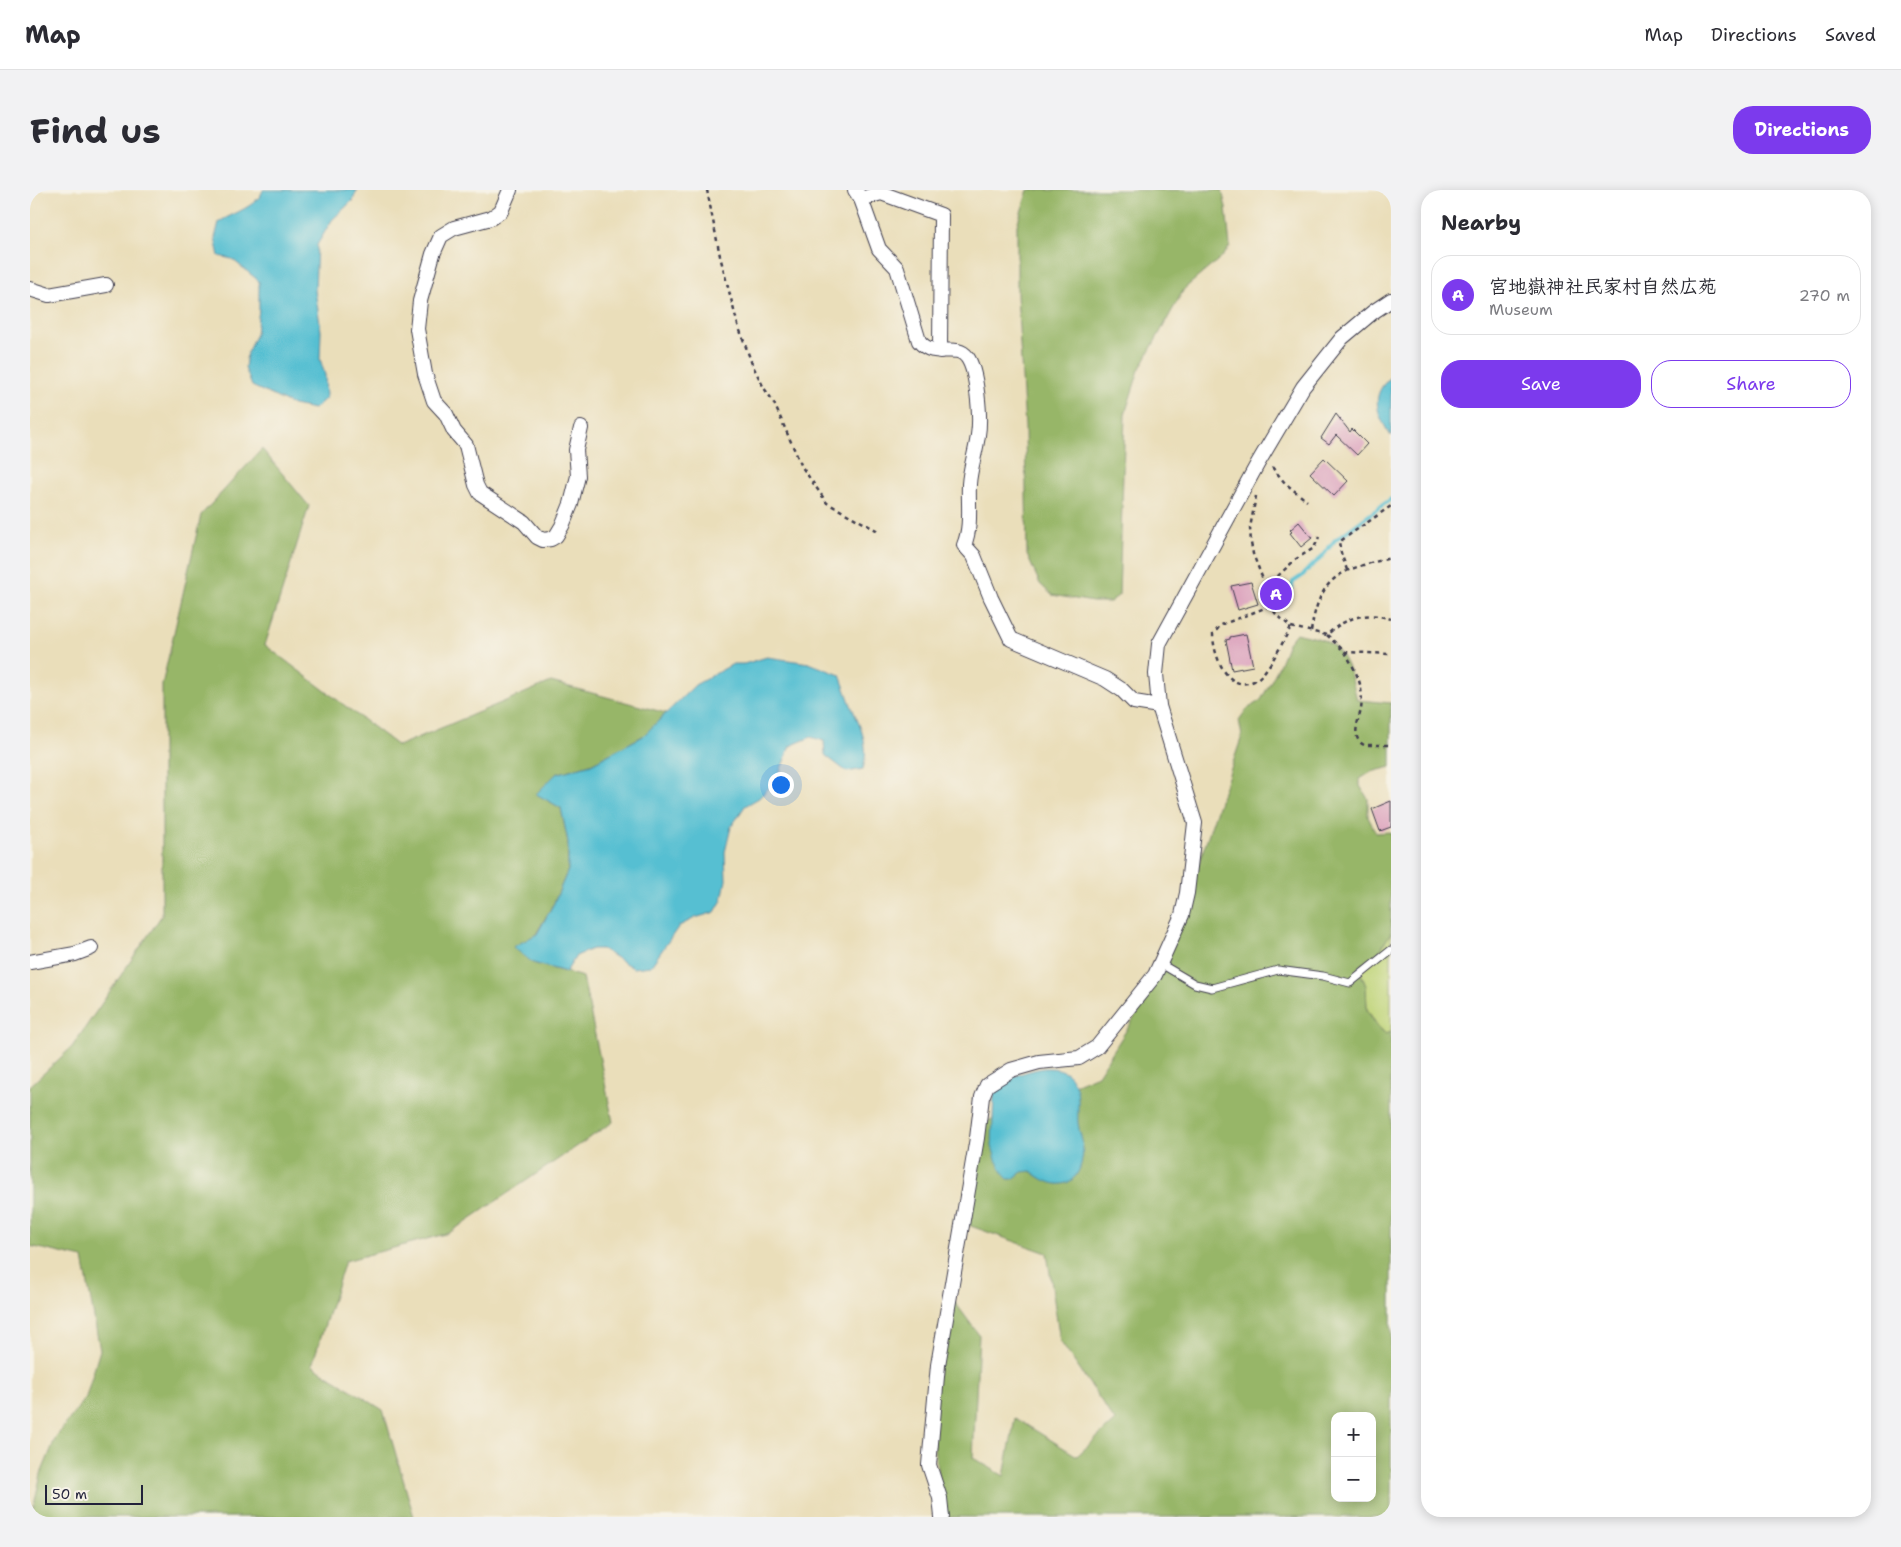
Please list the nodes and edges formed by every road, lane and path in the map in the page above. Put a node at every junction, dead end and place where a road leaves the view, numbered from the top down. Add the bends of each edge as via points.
1 (510, 190) edge
2 (707, 190) edge
3 (858, 194) edge
4 (106, 285) dead end
5 (30, 288) edge
6 (1391, 300) edge
7 (940, 351) junction
8 (581, 428) dead end
9 (1276, 461) dead end
10 (1272, 467) junction
11 (1269, 472) dead end
12 (1260, 489) dead end
13 (1307, 501) dead end
14 (1391, 506) edge
15 (878, 531) dead end
16 (1318, 537) dead end
17 (1391, 558) edge
18 (1347, 570) junction
19 (1266, 587) junction
20 (1270, 606) junction
21 (1391, 619) edge
22 (1291, 626) junction
23 (1311, 631) junction
24 (1327, 635) junction
25 (1346, 652) junction
26 (1391, 654) edge
27 (1159, 706) junction
28 (1391, 745) edge
29 (91, 948) dead end
30 (1391, 950) edge
31 (30, 962) edge
32 (1161, 964) junction
33 (942, 1517) edge

1 - 8 street via 501,211 491,218 454,228 441,236 420,301 417,329 425,374 434,401 466,445 480,493 524,522 543,540 556,536 571,504 578,476 576,450
2 - 15 path via 737,322 752,364 773,401 802,467 827,502
3 - 7 street via 879,249 897,268 918,341 924,347
3 - 7 street via 881,193 941,215
4 - 5 street via 49,295
6 - 27 street via 1342,338 1321,362 1258,463 1159,644 1156,674
7 - 27 street via 956,350 966,355 976,383 979,434 969,482 968,535 964,545 974,556 1011,639 1105,679 1134,702
9 - 10 path
10 - 11 path
10 - 13 path via 1284,483
12 - 19 path via 1251,516 1250,543
14 - 18 path via 1340,542 1340,553
16 - 19 path via 1314,548 1296,559
17 - 18 path
18 - 23 path via 1320,596
19 - 20 path
20 - 22 path
20 - 22 path via 1221,625 1213,634 1224,672 1234,682 1254,680 1264,670
21 - 24 path via 1359,615 1336,626
22 - 23 path
23 - 24 path
24 - 25 path
25 - 26 path
25 - 28 path via 1361,688 1356,738 1364,745
27 - 32 street via 1195,823 1182,915
29 - 31 street
30 - 32 lane via 1350,983 1278,970 1212,988 1195,984
32 - 33 street via 1097,1047 1079,1058 1039,1062 1011,1070 987,1085 982,1097 937,1375 929,1465 940,1498

